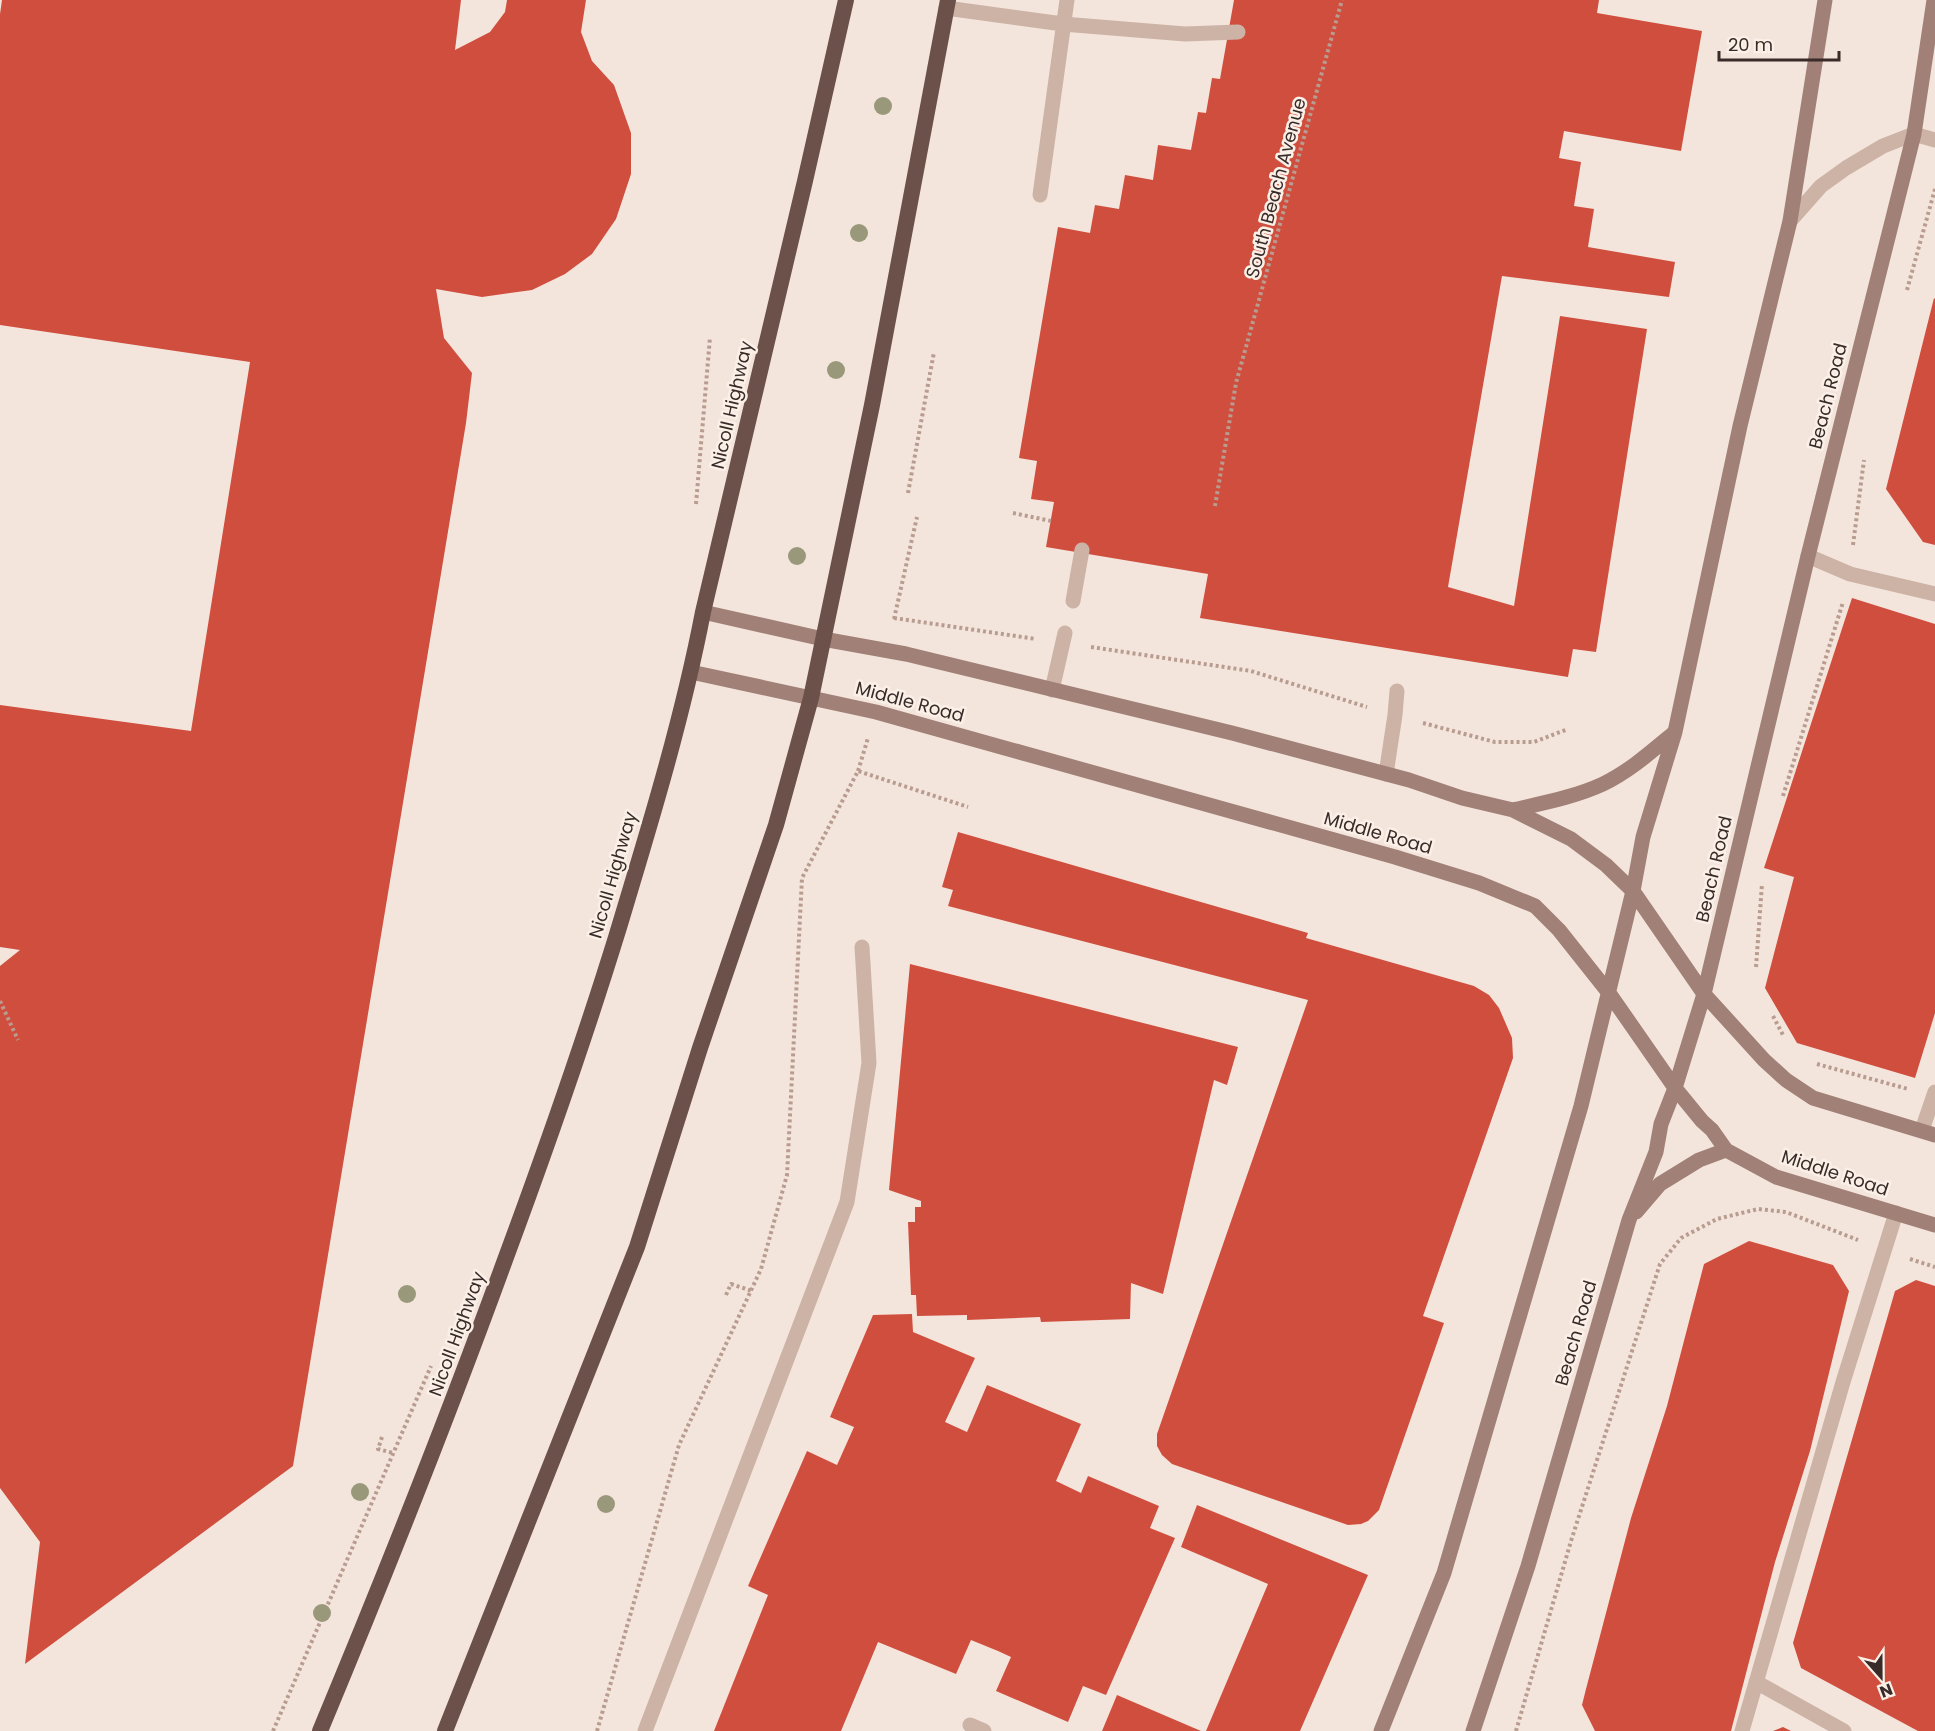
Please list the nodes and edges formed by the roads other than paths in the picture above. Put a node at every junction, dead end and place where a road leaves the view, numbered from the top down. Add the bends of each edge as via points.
1 (846, 0) edge
2 (1067, 0) edge
3 (1825, 0) edge
4 (1934, 0) edge
5 (947, 4) edge
6 (1063, 24) junction
7 (1238, 32) dead end
8 (1914, 135) junction
9 (1935, 140) edge
10 (1040, 195) dead end
11 (1790, 220) junction
12 (1083, 550) dead end
13 (1808, 556) junction
14 (1935, 594) edge
15 (1073, 601) dead end
16 (703, 612) junction
17 (1065, 638) road end
18 (823, 639) junction
19 (691, 672) junction
20 (1052, 690) junction
21 (1397, 691) dead end
22 (811, 698) junction
23 (1675, 732) junction
24 (1386, 774) junction
25 (1513, 810) junction
26 (1633, 891) junction
27 (862, 947) dead end
28 (1609, 993) junction
29 (1704, 994) junction
30 (1676, 1088) junction
31 (1934, 1094) edge
32 (1929, 1132) edge
33 (1726, 1150) junction
34 (1896, 1213) junction
35 (1629, 1220) junction
36 (1935, 1225) edge
37 (1756, 1682) junction
38 (320, 1731) edge
39 (446, 1731) edge
40 (645, 1731) edge
41 (1381, 1731) edge
42 (1473, 1731) edge
43 (1742, 1731) edge
44 (1844, 1731) edge

1 - 16 highway, Nicoll Highway
2 - 6 street
3 - 11 main road
4 - 8 main road, Beach Road
5 - 6 street
5 - 18 highway via 872,405
6 - 7 street via 1185,34
6 - 10 street
8 - 9 street
8 - 11 street via 1883,146 1846,168 1821,186
8 - 13 main road, Beach Road
11 - 23 main road via 1740,426
12 - 15 street
13 - 14 street via 1850,573
13 - 29 main road, Beach Road
16 - 18 main road
16 - 19 highway, Nicoll Highway
17 - 20 street
18 - 20 main road via 906,654
18 - 22 highway
19 - 22 main road, Middle Road
19 - 38 highway, Nicoll Highway via 636,870 565,1097 445,1424
20 - 24 main road
21 - 24 street
22 - 28 main road, Middle Road via 876,712 1479,883 1535,906
22 - 39 highway via 777,825 637,1247
23 - 25 main road via 1634,766 1602,784
23 - 26 main road via 1643,837
24 - 25 main road
25 - 26 main road via 1571,839
26 - 28 main road
26 - 29 main road
27 - 40 street via 869,1064 847,1202
28 - 30 main road, Middle Road
28 - 41 main road via 1581,1106 1444,1573
29 - 30 main road, Beach Road
29 - 32 main road via 1786,1080 1813,1098
30 - 33 main road, Middle Road
30 - 35 main road, Beach Road
31 - 32 street
33 - 34 main road, Middle Road via 1776,1177
33 - 35 main road via 1699,1160 1660,1184
34 - 36 main road, Middle Road
34 - 37 street
35 - 42 main road, Beach Road via 1528,1566
37 - 43 street
37 - 44 street

